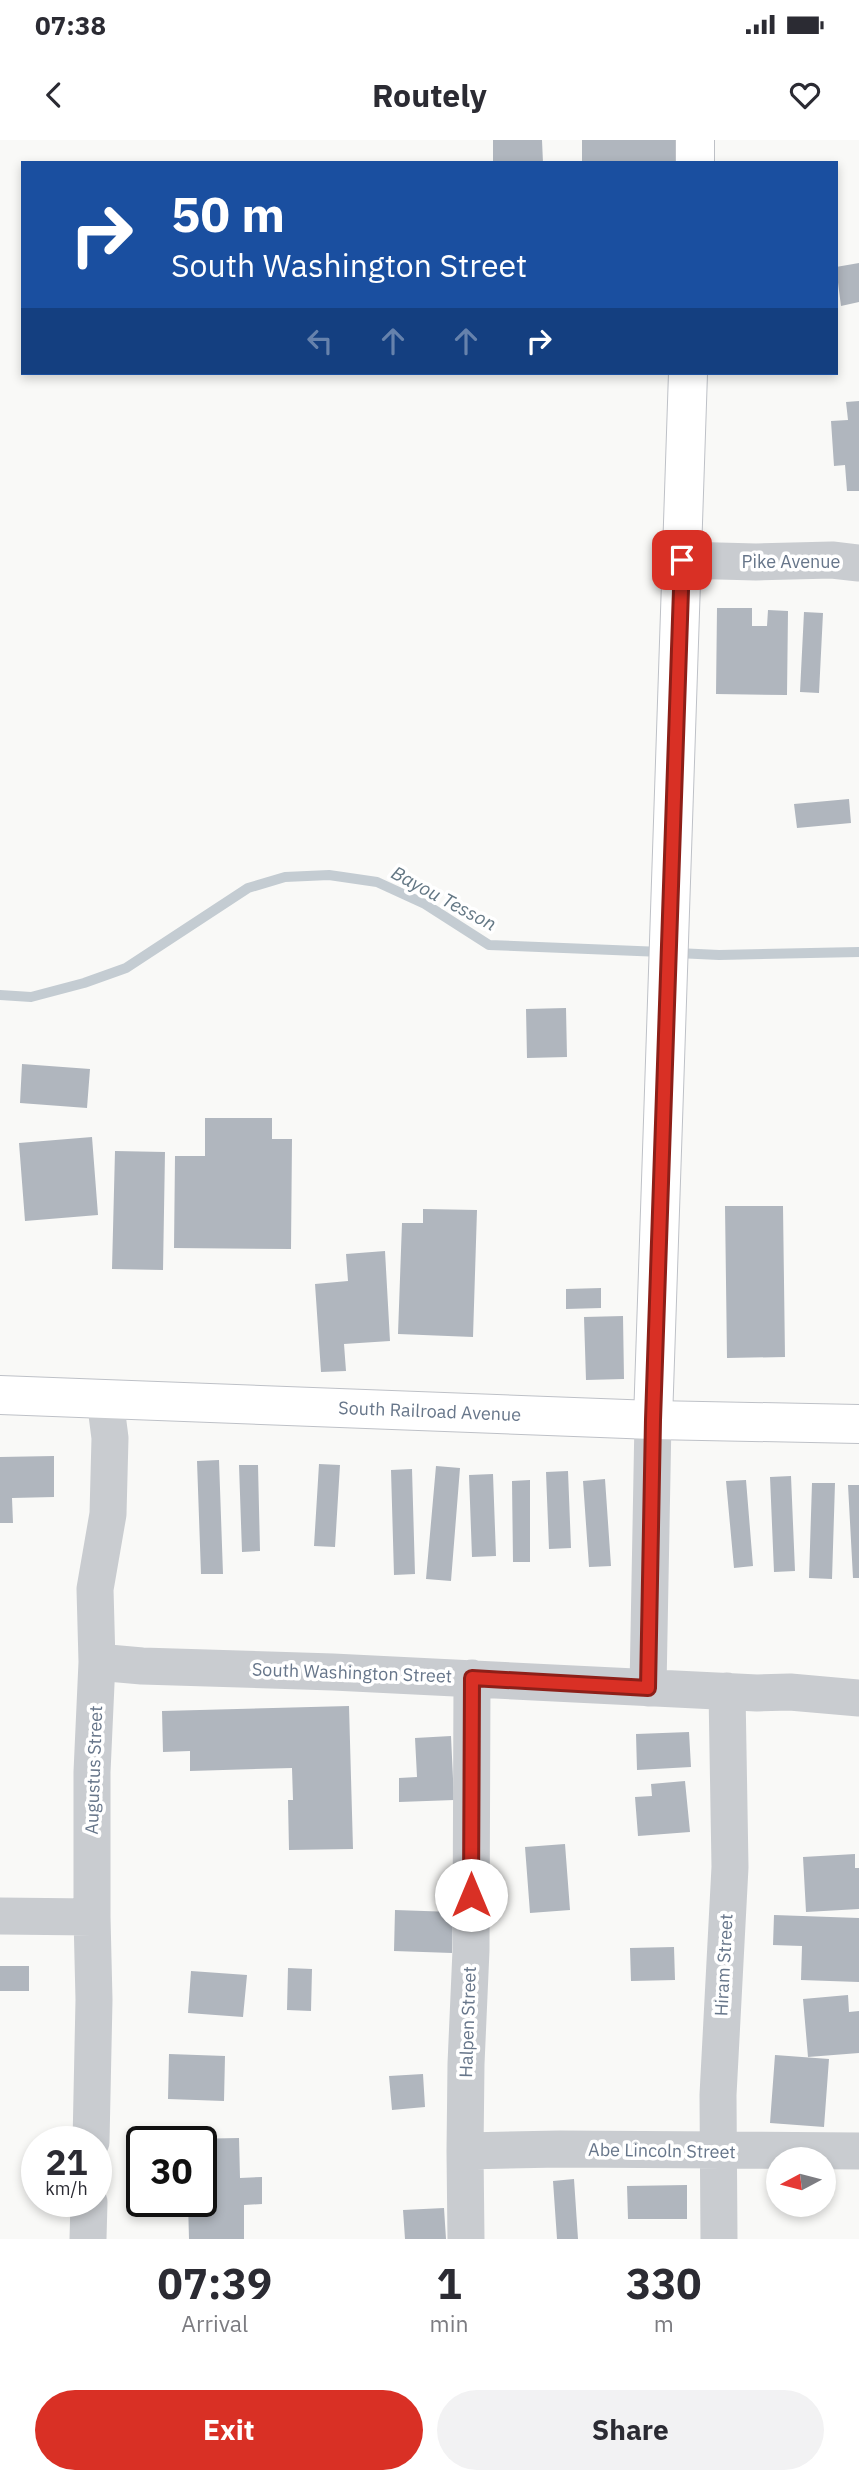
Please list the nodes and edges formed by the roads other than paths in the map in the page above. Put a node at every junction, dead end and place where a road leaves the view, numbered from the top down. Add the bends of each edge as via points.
1 (695, 140) edge
2 (695, 161) edge
3 (688, 375) edge
4 (682, 560) junction
5 (859, 563) edge
6 (0, 1395) edge
7 (105, 1399) junction
8 (653, 1420) junction
9 (859, 1424) edge
10 (97, 1662) junction
11 (472, 1678) junction
12 (648, 1688) junction
13 (727, 1691) junction
14 (859, 1698) edge
15 (0, 1916) edge
16 (92, 1917) junction
17 (91, 2126) edge
18 (465, 2151) junction
19 (719, 2151) junction
20 (859, 2151) edge
21 (89, 2217) edge
22 (88, 2239) edge
23 (466, 2239) edge
24 (719, 2239) edge

1 - 2 street
3 - 4 street
4 - 5 street, Pike Avenue
4 - 8 street
6 - 7 street, South Railroad Avenue
7 - 8 street, South Railroad Avenue
7 - 10 street, Augustus Street via 110,1438 108,1514 95,1589
8 - 9 street, South Railroad Avenue
8 - 12 street
10 - 11 street, South Washington Street
10 - 16 street, Augustus Street
11 - 12 street, South Washington Street
11 - 18 street, Halpen Street
12 - 13 street, South Washington Street
13 - 14 street, South Washington Street
13 - 19 street, Hiram Street via 730,1867 720,2031
15 - 16 street
16 - 17 street, Augustus Street
18 - 19 street, Abe Lincoln Street
18 - 23 street, Halpen Street
19 - 20 street, Abe Lincoln Street
19 - 24 street, Hiram Street
21 - 22 street

